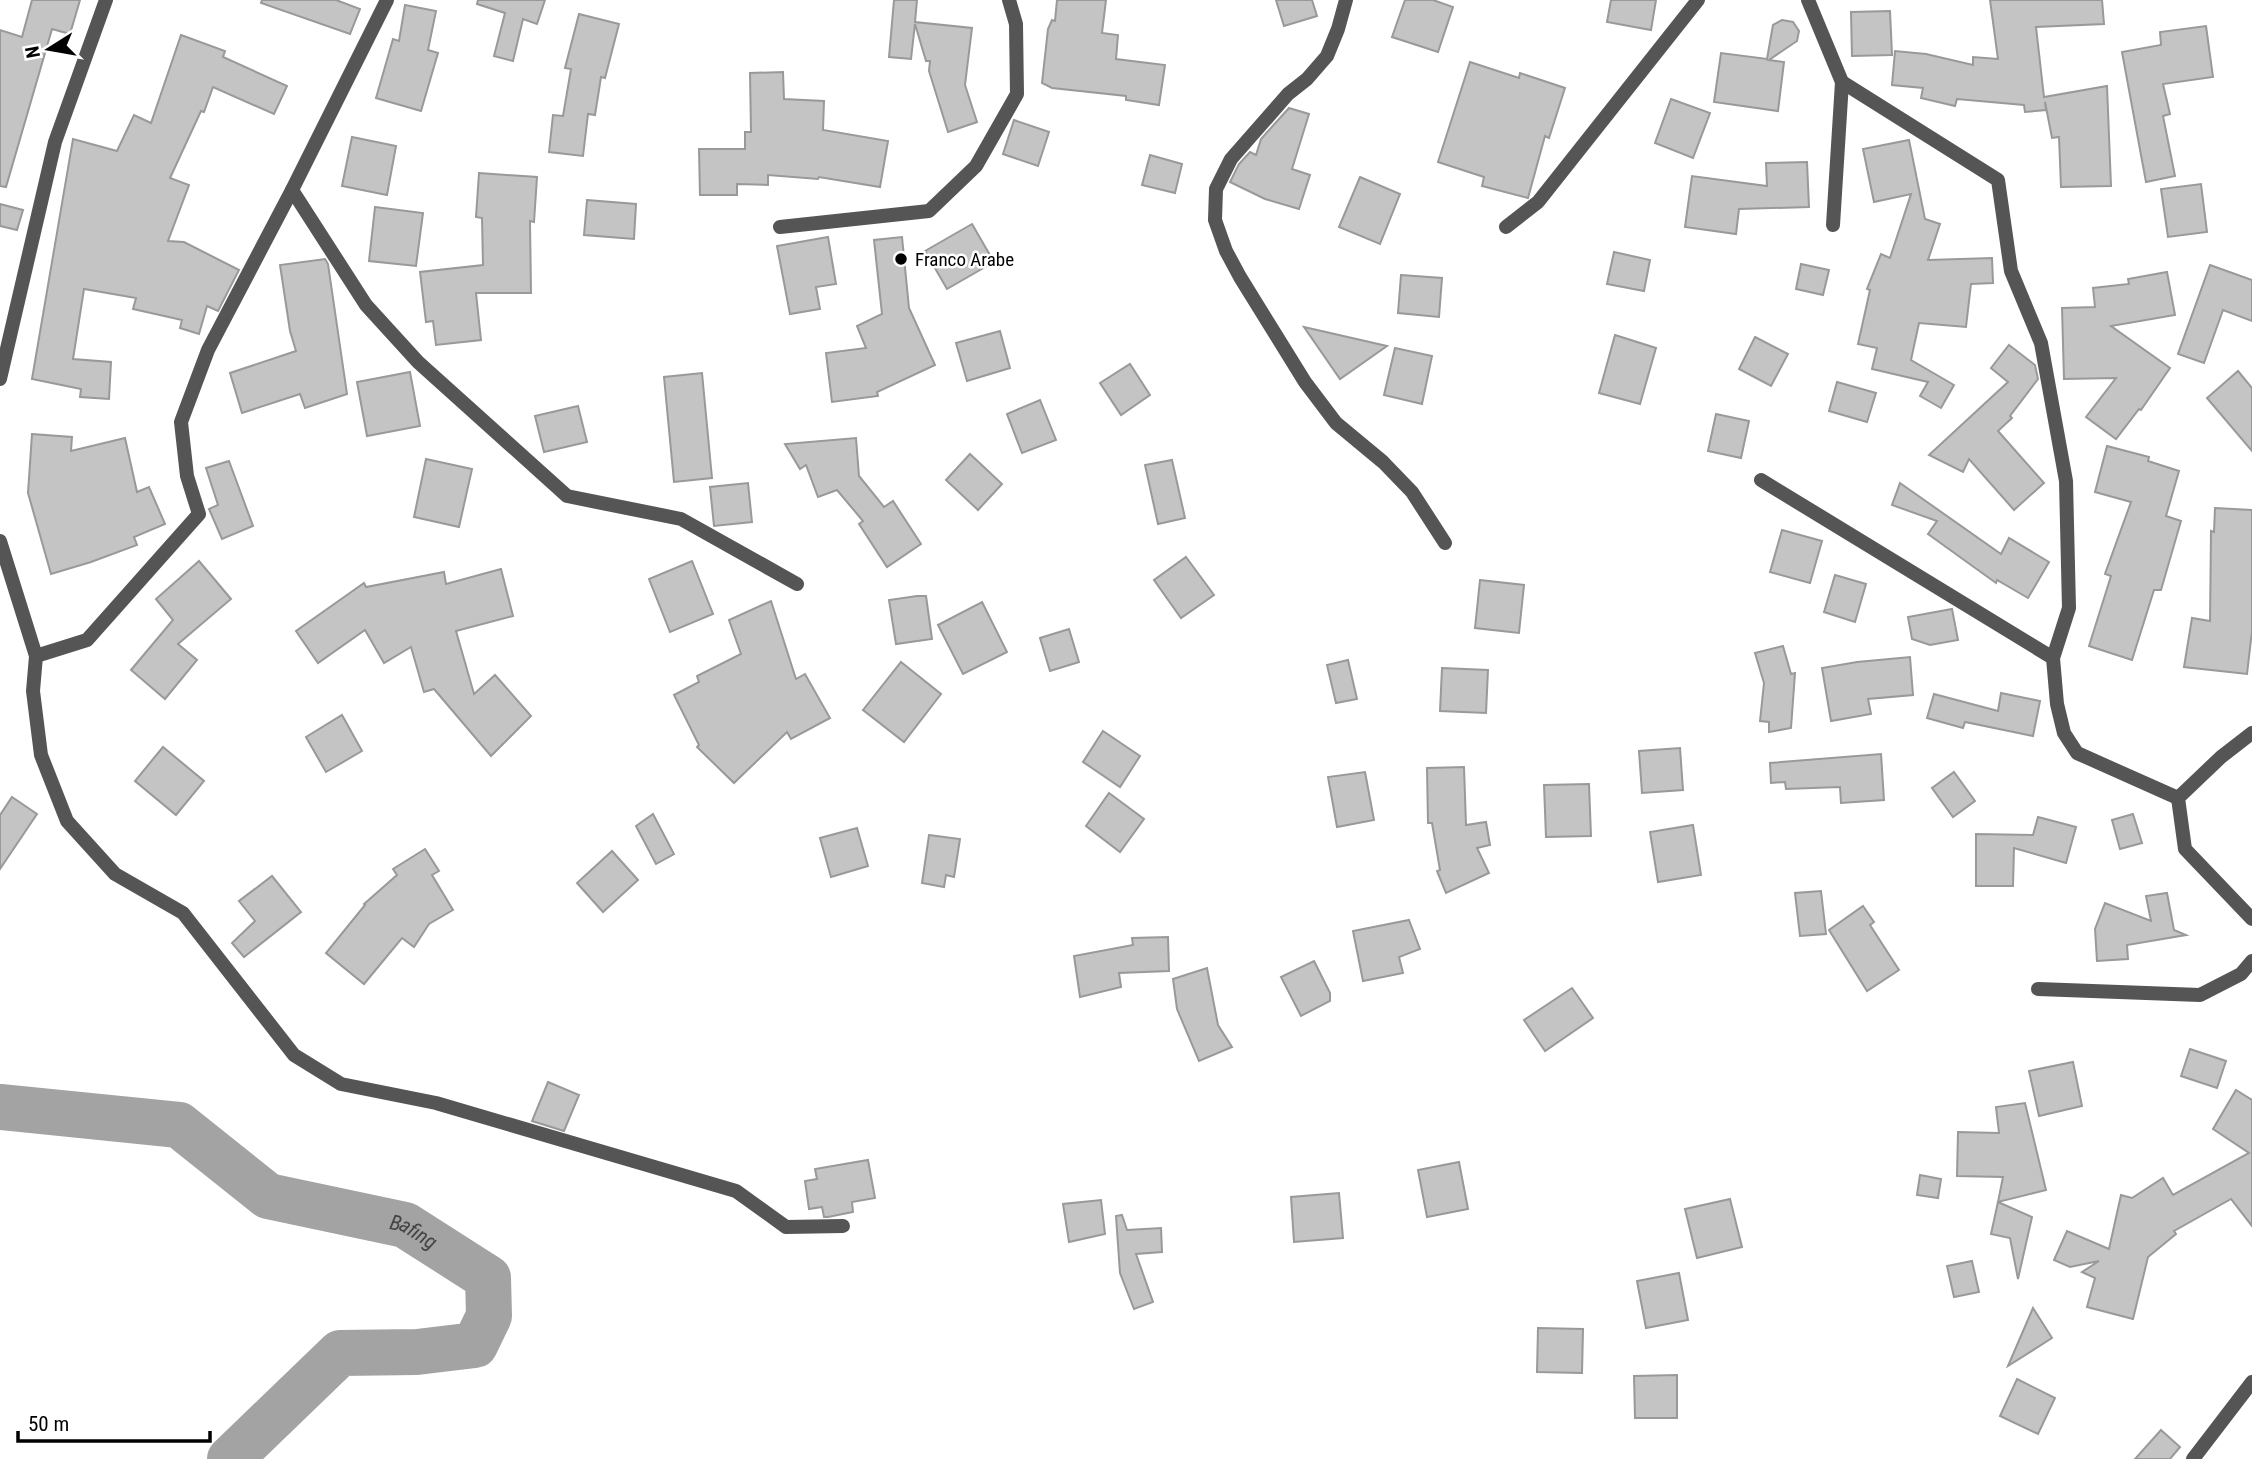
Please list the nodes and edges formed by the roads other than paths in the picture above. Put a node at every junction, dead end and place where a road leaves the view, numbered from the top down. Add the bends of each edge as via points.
1 (106, 0) edge
2 (387, 0) edge
3 (1009, 0) edge
4 (1346, 0) edge
5 (1698, 0) edge
6 (1808, 0) edge
7 (1842, 82) junction
8 (292, 190) junction
9 (1833, 225) dead end
10 (780, 226) dead end
11 (1506, 227) dead end
12 (0, 379) edge
13 (1761, 480) dead end
14 (0, 541) edge
15 (1445, 543) dead end
16 (797, 584) dead end
17 (36, 656) junction
18 (2053, 658) junction
19 (2252, 733) edge
20 (2178, 797) junction
21 (2252, 919) edge
22 (2252, 961) edge
23 (2038, 989) dead end
24 (843, 1226) dead end
25 (2252, 1382) edge
26 (2193, 1459) edge

1 - 12 street via 55,142
2 - 8 street
3 - 10 street via 1016,24 1017,94 976,166 929,211
4 - 15 street via 1327,57 1231,159 1216,189 1215,220 1240,278 1305,382 1336,423 1412,492
5 - 11 street via 1538,202
6 - 7 street
7 - 9 street
7 - 18 street via 1998,180 2011,271 2041,343 2066,481 2069,608
8 - 16 street via 366,305 418,362 567,496 681,519
8 - 17 street via 208,350 181,422 187,476 199,514 87,640
13 - 18 street
14 - 17 street
17 - 24 street via 33,691 41,755 66,821 115,874 183,913 294,1055 341,1084 436,1103 736,1191 786,1227
18 - 20 street via 2064,733 2077,753
19 - 20 street
20 - 21 street via 2185,849
22 - 23 street via 2241,974 2200,995
25 - 26 street

